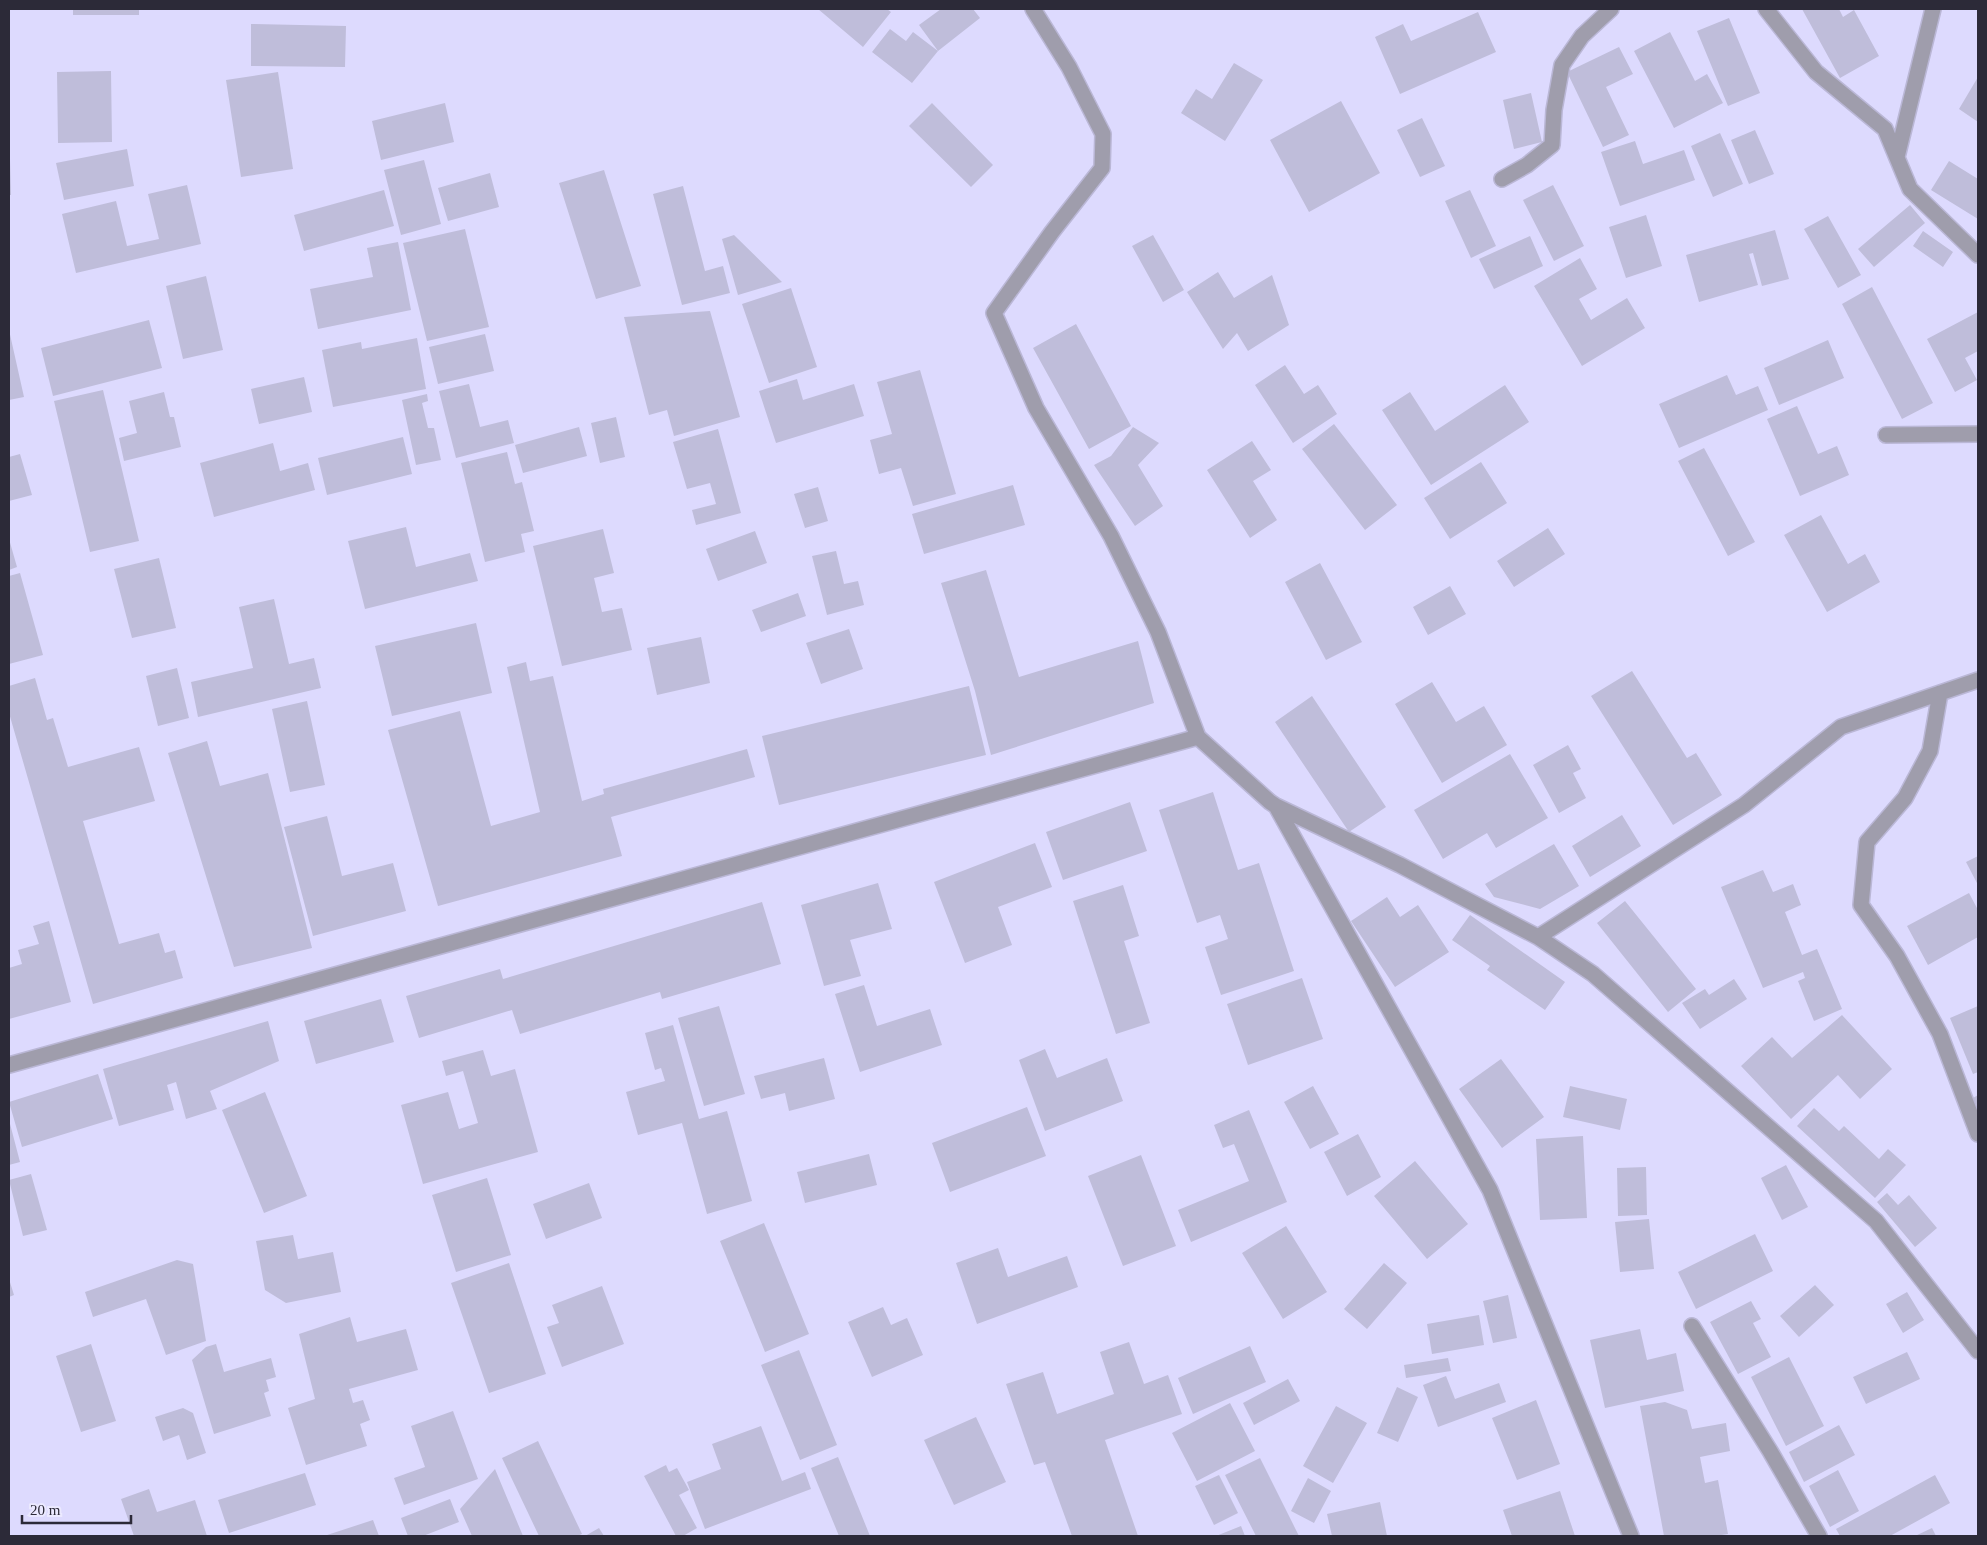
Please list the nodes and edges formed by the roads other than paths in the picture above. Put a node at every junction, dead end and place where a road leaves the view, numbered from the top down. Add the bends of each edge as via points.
1 (1033, 9) edge
2 (1611, 9) edge
3 (1766, 9) edge
4 (1933, 9) edge
5 (1897, 157) junction
6 (1502, 180) dead end
7 (1978, 255) edge
8 (1886, 434) dead end
9 (1978, 434) edge
10 (1978, 680) edge
11 (1940, 693) junction
12 (1198, 737) junction
13 (1276, 806) junction
14 (1538, 937) junction
15 (9, 1065) edge
16 (1978, 1134) edge
17 (1692, 1326) dead end
18 (1978, 1350) edge
19 (1631, 1536) edge
20 (1819, 1536) edge

1 - 12 lane via 1069,67 1103,134 1102,168 994,313 1036,408 1111,536 1154,623
2 - 6 lane via 1582,36 1562,65 1552,145
3 - 5 lane via 1816,72 1886,129
4 - 5 lane
5 - 7 lane via 1910,188
8 - 9 lane
10 - 11 lane
11 - 14 lane via 1841,727 1744,805
11 - 16 lane via 1930,751 1905,798 1867,842 1861,905 1897,956 1940,1034
12 - 13 lane
12 - 15 lane
13 - 14 lane via 1400,865
13 - 19 lane via 1490,1190
14 - 18 lane via 1593,974 1876,1221
17 - 20 lane

